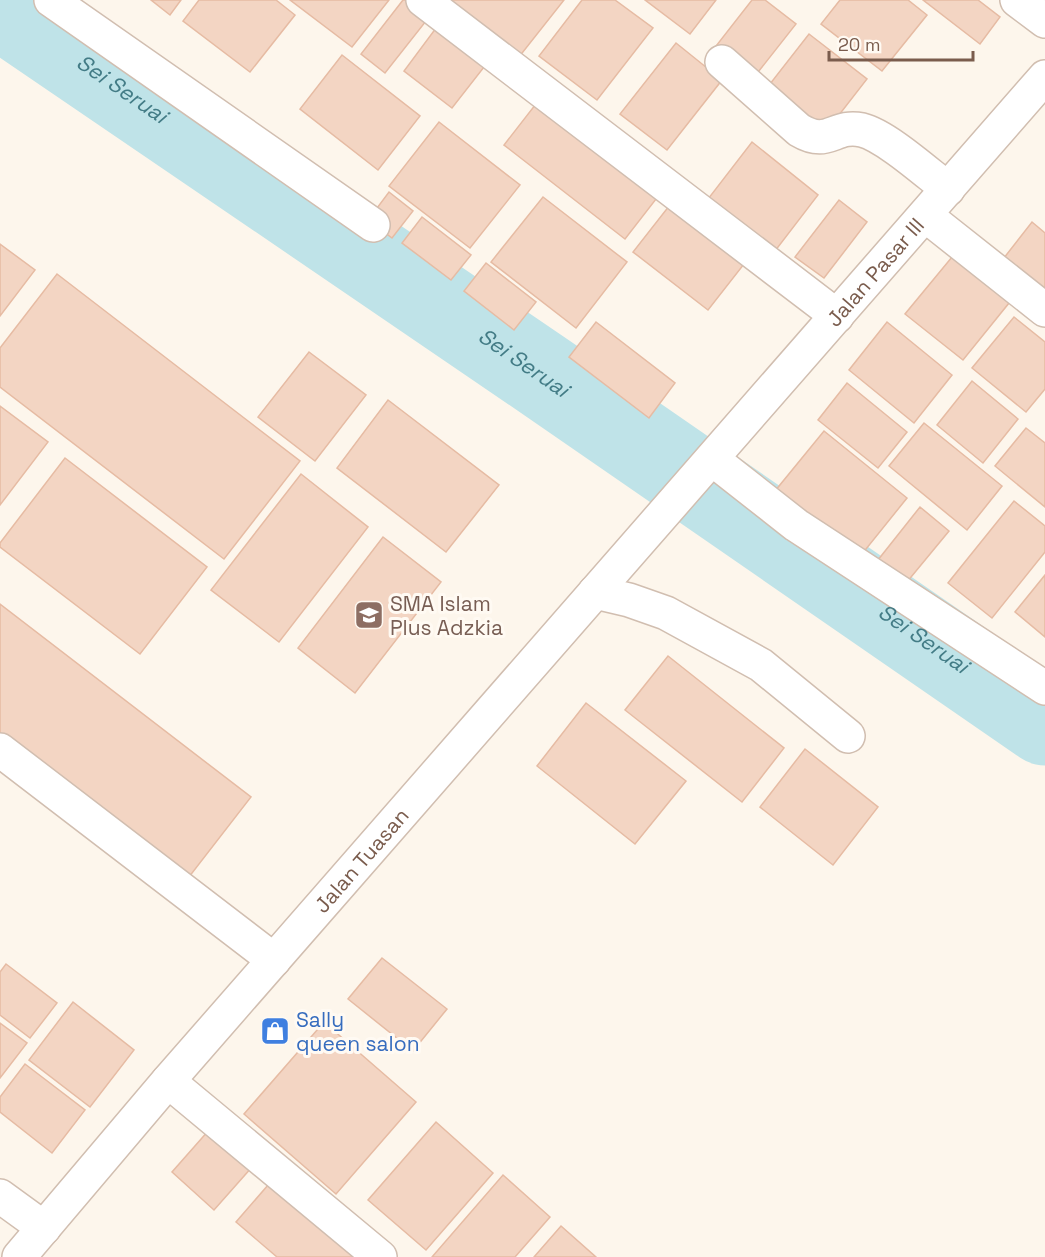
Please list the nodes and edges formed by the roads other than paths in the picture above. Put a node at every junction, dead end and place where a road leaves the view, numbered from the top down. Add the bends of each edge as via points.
1 (51, 0) edge
2 (423, 0) edge
3 (1017, 0) edge
4 (1045, 21) edge
5 (722, 62) dead end
6 (1045, 77) edge
7 (948, 189) junction
8 (925, 215) junction
9 (372, 225) dead end
10 (1045, 310) edge
11 (837, 316) junction
12 (709, 463) junction
13 (595, 592) junction
14 (1045, 688) edge
15 (848, 736) dead end
16 (0, 750) edge
17 (274, 960) junction
18 (168, 1081) junction
19 (0, 1196) edge
20 (44, 1228) junction
21 (19, 1257) edge
22 (380, 1257) edge

1 - 9 street
2 - 11 street
3 - 4 street
5 - 7 street via 811,137 825,137 843,129 862,130 883,140
6 - 7 street, Jalan Pasar III
7 - 8 street, Jalan Pasar III
8 - 10 street
8 - 11 street, Jalan Pasar III
11 - 12 street, Jalan Pasar III
12 - 13 street, Jalan Tuasan
12 - 14 street via 796,525
13 - 15 street via 666,613 761,665
13 - 17 street, Jalan Tuasan
16 - 17 street
17 - 18 street, Jalan Tuasan
18 - 20 street, Jalan Tuasan
18 - 22 street
19 - 20 street
20 - 21 street, Jalan Tuasan

